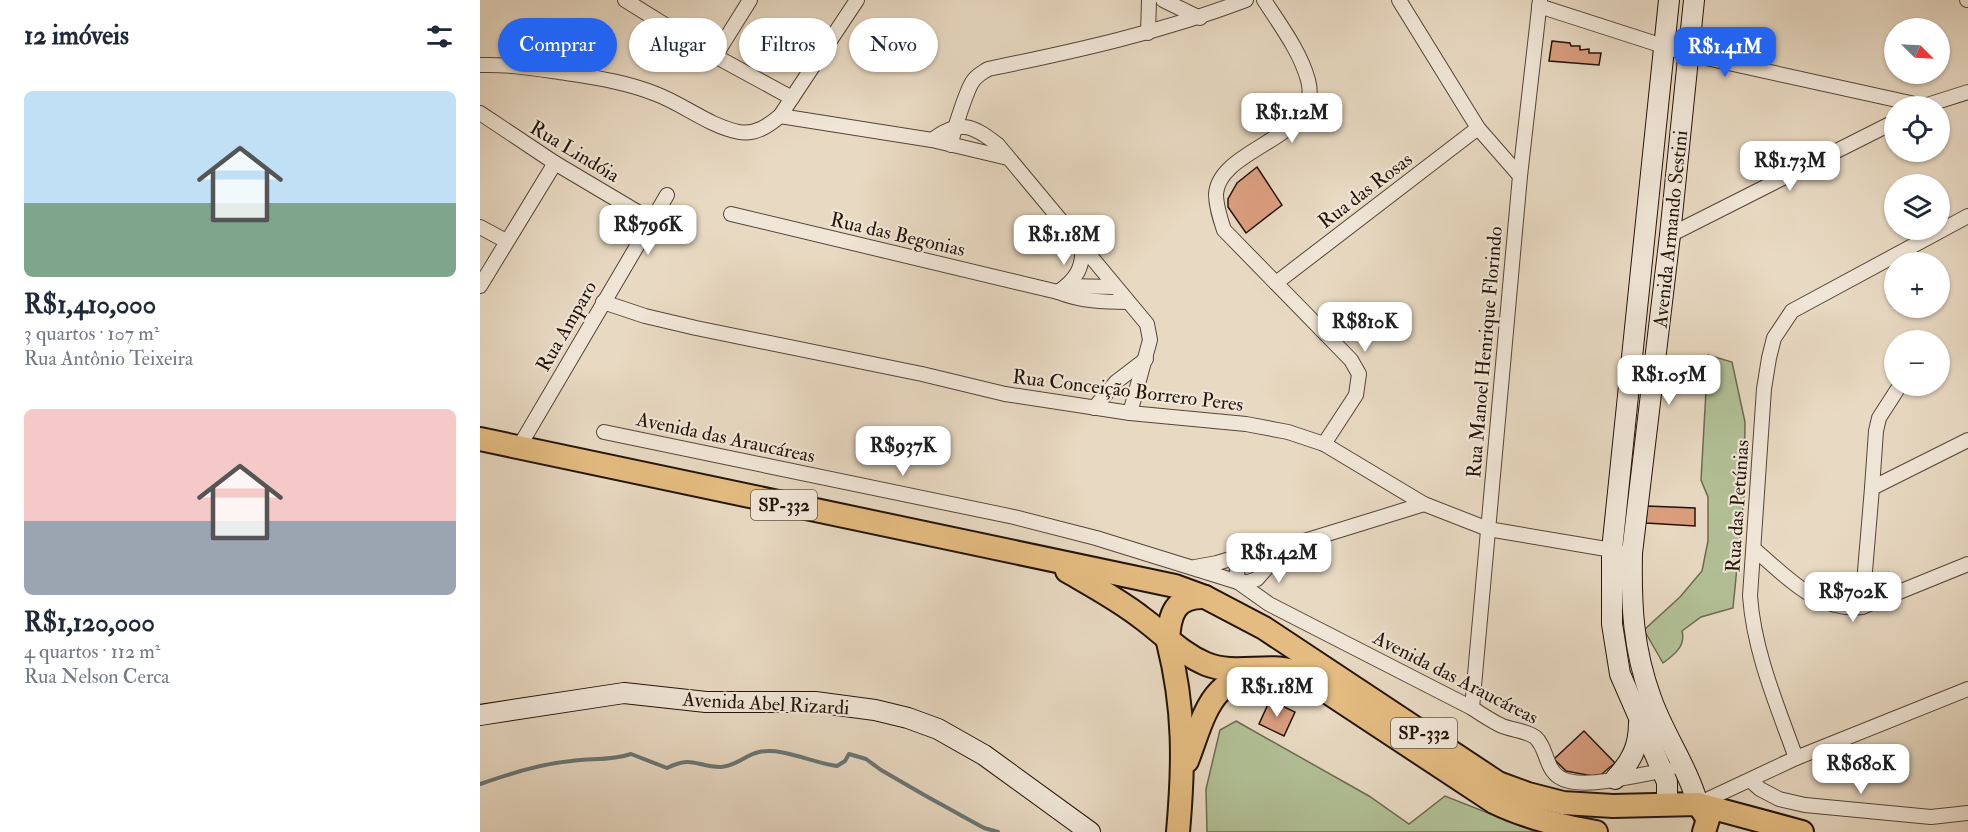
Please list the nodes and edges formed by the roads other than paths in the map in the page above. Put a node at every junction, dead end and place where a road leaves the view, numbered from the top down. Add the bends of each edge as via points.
1 (625, 0) edge
2 (750, 0) edge
3 (857, 0) edge
4 (1149, 0) edge
5 (1163, 0) edge
6 (1246, 0) edge
7 (1264, 0) edge
8 (1399, 0) edge
9 (1669, 0) edge
10 (1694, 0) edge
11 (1539, 3) edge
12 (654, 18) edge
13 (1200, 18) junction
14 (1148, 33) junction
15 (727, 38) edge
16 (1665, 47) junction
17 (1688, 54) junction
18 (727, 62) edge
19 (480, 65) edge
20 (1968, 92) edge
21 (1884, 97) edge
22 (792, 98) junction
23 (1950, 98) edge
24 (965, 104) junction
25 (480, 113) edge
26 (780, 116) junction
27 (956, 125) junction
28 (1884, 127) edge
29 (1478, 128) junction
30 (982, 133) junction
31 (932, 140) junction
32 (951, 145) junction
33 (976, 150) junction
34 (1008, 158) junction
35 (555, 163) junction
36 (1520, 176) junction
37 (667, 195) dead end
38 (1968, 203) edge
39 (731, 214) dead end
40 (1963, 218) edge
41 (651, 220) junction
42 (480, 227) edge
43 (1670, 235) junction
44 (506, 241) junction
45 (1082, 245) junction
46 (1276, 283) junction
47 (480, 286) edge
48 (1113, 286) junction
49 (1062, 289) junction
50 (603, 302) junction
51 (1128, 302) junction
52 (1146, 359) junction
53 (1893, 396) edge
54 (1094, 408) junction
55 (1130, 413) junction
56 (604, 432) dead end
57 (480, 440) edge
58 (1968, 440) edge
59 (1324, 444) junction
60 (519, 447) junction
61 (1872, 488) junction
62 (1424, 504) junction
63 (1488, 529) junction
64 (1285, 547) junction
65 (1754, 549) junction
66 (1612, 550) junction
67 (1253, 552) junction
68 (1632, 553) junction
69 (1236, 557) junction
70 (1050, 561) junction
71 (1968, 564) edge
72 (1190, 567) junction
73 (1260, 574) junction
74 (1238, 582) junction
75 (1205, 597) junction
76 (1122, 603) junction
77 (1269, 604) junction
78 (1862, 606) junction
79 (1168, 642) junction
80 (1256, 669) junction
81 (1968, 689) edge
82 (1180, 705) junction
83 (1472, 708) junction
84 (480, 715) edge
85 (1639, 721) junction
86 (1796, 759) junction
87 (1184, 768) junction
88 (1685, 768) junction
89 (1662, 771) junction
90 (1615, 778) junction
91 (1751, 781) junction
92 (1698, 804) junction
93 (1664, 805) junction
94 (1968, 813) edge
95 (1090, 832) edge
96 (1178, 832) edge
97 (1596, 832) edge
98 (1704, 832) edge
99 (1802, 832) edge

1 - 12 street
2 - 15 street
3 - 22 street
4 - 14 street
5 - 13 street
6 - 13 street
7 - 46 street via 1298,54 1309,82 1306,108 1298,120 1228,170 1216,194 1224,230
8 - 29 street
9 - 16 street, Avenida Armando Sestini
10 - 17 street, Avenida Armando Sestini
11 - 16 street
11 - 36 street, Rua Manoel Henrique Florindo
13 - 14 street
14 - 24 street via 988,69 972,82
16 - 17 street
16 - 66 street, Avenida Armando Sestini
17 - 21 street
17 - 43 street, Avenida Armando Sestini
18 - 22 street
19 - 26 street via 608,79 658,95 740,132 754,132
20 - 23 street
22 - 26 street
24 - 27 street
24 - 30 street
25 - 35 street, Rua Lindóia
26 - 31 street
27 - 30 street
27 - 31 street
27 - 32 street
28 - 43 street
29 - 36 street
29 - 46 street, Rua das Rosas
30 - 33 street
30 - 34 street
31 - 32 street
32 - 33 street
33 - 34 street
34 - 45 street
35 - 41 street, Rua Lindóia
35 - 44 street
36 - 63 street, Rua Manoel Henrique Florindo
37 - 41 street, Rua Amparo
38 - 40 street
39 - 49 street, Rua das Begonias
40 - 65 street, Rua das Petúnias via 1809,301 1792,311 1781,325 1774,338 1764,389
41 - 50 street, Rua Amparo
42 - 44 street
43 - 68 street, Avenida Armando Sestini
44 - 47 street
45 - 48 street
45 - 49 street via 1082,265
46 - 59 street via 1351,360 1359,374 1356,395
48 - 49 street, Rua das Begonias
48 - 51 street
49 - 51 street, Rua das Begonias via 1086,301
50 - 54 street, Rua Conceição Borrero Peres via 696,328 1005,394
50 - 60 street, Rua Amparo
51 - 52 street via 1150,333
52 - 54 street via 1116,382
52 - 55 street
53 - 61 street via 1879,418
54 - 55 street, Rua Conceição Borrero Peres
55 - 59 street, Rua Conceição Borrero Peres via 1246,424
56 - 72 street, Avenida das Araucáreas via 1014,517
57 - 60 main road, SP-332
58 - 61 street
59 - 62 street, Rua Conceição Borrero Peres
60 - 70 main road, SP-332
61 - 78 street
62 - 63 street, Rua Conceição Borrero Peres
62 - 64 street
63 - 66 street, Rua Conceição Borrero Peres
63 - 83 street, Rua Manoel Henrique Florindo
64 - 67 street
64 - 73 street
65 - 78 street via 1824,603 1845,609
65 - 86 street, Rua das Petúnias via 1751,621
66 - 68 street, Rua Conceição Borrero Peres
66 - 85 street, Avenida Armando Sestini via 1612,624 1620,674
67 - 69 street
67 - 73 street
68 - 88 street, Avenida Armando Sestini via 1636,650 1652,700
69 - 72 street
69 - 74 street
70 - 75 main road, SP-332 via 1167,584
70 - 76 main road, SP-332
71 - 78 street
72 - 74 street, Avenida das Araucáreas
73 - 74 street via 1252,581
73 - 77 street
74 - 77 street, Avenida das Araucáreas
75 - 79 main road via 1192,597 1177,606
75 - 93 main road, SP-332 via 1291,645 1498,783 1563,803
76 - 79 main road, SP-332
76 - 82 main road via 1163,657
77 - 83 street, Avenida das Araucáreas
79 - 80 main road, SP-332 via 1224,670
79 - 82 main road
80 - 87 main road via 1218,692
80 - 97 main road, SP-332 via 1278,667 1298,672 1494,802 1520,815
81 - 86 street
82 - 87 main road
83 - 90 street, Avenida das Araucáreas via 1499,724 1534,736 1558,776 1567,781 1585,783
84 - 95 street, Avenida Abel Rizardi via 624,693 706,702 815,702 875,710 938,729 984,755
85 - 89 street, Avenida Armando Sestini
85 - 90 street via 1638,745
86 - 91 street
87 - 96 main road
88 - 89 street, Avenida das Araucáreas
88 - 92 street, Avenida Armando Sestini
89 - 90 street, Avenida das Araucáreas
89 - 93 street, Avenida Armando Sestini via 1667,782
91 - 92 street
91 - 94 street via 1779,799 1805,805 1931,817
92 - 93 main road, SP-332
92 - 98 main road via 1708,819
92 - 99 main road, SP-332

